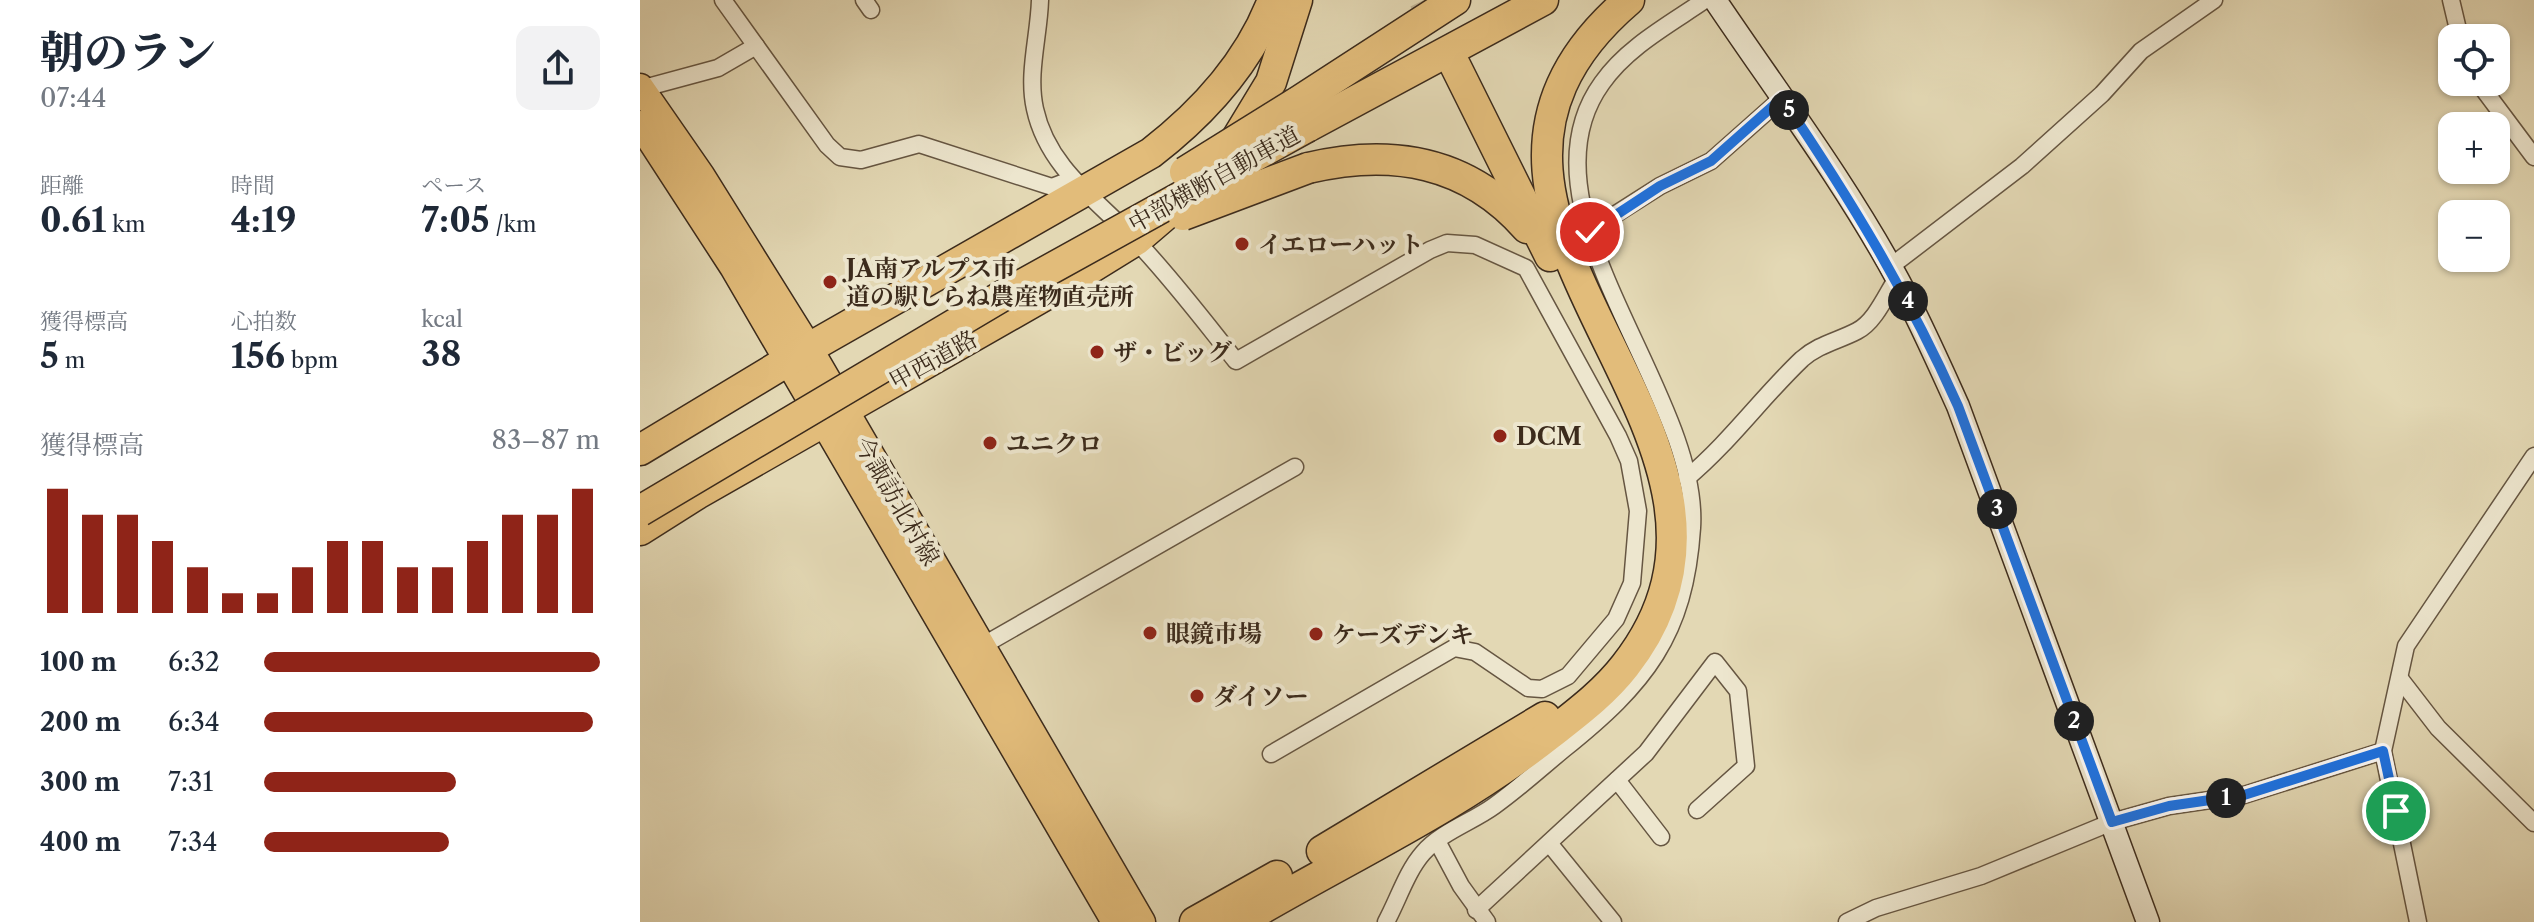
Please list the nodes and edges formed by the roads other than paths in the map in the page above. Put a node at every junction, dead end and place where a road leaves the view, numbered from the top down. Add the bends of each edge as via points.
1 (723, 0) edge
2 (1040, 0) edge
3 (1273, 0) edge
4 (1297, 0) edge
5 (1455, 0) edge
6 (1514, 0) edge
7 (1543, 0) edge
8 (1629, 0) edge
9 (1705, 0) edge
10 (1715, 0) edge
11 (2214, 0) edge
12 (2451, 0) edge
13 (2457, 24) edge
14 (756, 46) junction
15 (1462, 61) tunnel mouth
16 (641, 89) edge
17 (2488, 96) edge
18 (1782, 98) junction
19 (1302, 116) junction
20 (640, 124) edge
21 (2534, 157) edge
22 (1080, 186) junction
23 (1590, 232) junction
24 (1136, 240) junction
25 (1551, 257) junction
26 (1893, 273) junction
27 (798, 355) junction
28 (834, 416) junction
29 (765, 434) junction
30 (640, 450) edge
31 (2534, 456) edge
32 (1295, 467) dead end
33 (1687, 478) junction
34 (640, 499) edge
35 (640, 511) edge
36 (640, 530) edge
37 (982, 646) junction
38 (2401, 680) junction
39 (2383, 751) junction
40 (1271, 754) dead end
41 (1617, 780) junction
42 (1697, 810) dead end
43 (2112, 822) junction
44 (2534, 823) edge
45 (1661, 837) dead end
46 (1437, 841) junction
47 (1549, 843) junction
48 (1482, 916) edge
49 (1115, 922) edge
50 (1142, 922) edge
51 (1195, 922) edge
52 (1239, 922) edge
53 (1386, 922) edge
54 (1613, 922) edge
55 (1847, 922) edge
56 (2148, 922) edge
57 (2418, 922) edge

1 - 14 street
2 - 22 street via 1031,77 1035,108 1043,137
3 - 22 highway via 1250,47 1209,103 1151,153
4 - 24 highway, 甲西道路 via 1271,82 1242,133 1198,184
5 - 19 highway
6 - 19 highway, 中部横断自動車道
7 - 19 highway, 中部横断自動車道
8 - 25 highway via 1574,61 1553,110 1548,150
9 - 23 street via 1624,58 1586,109 1578,136 1577,173
10 - 18 street
11 - 26 street via 2141,51 2022,166
12 - 13 street
14 - 16 street via 718,68
14 - 22 street via 840,157 861,160 919,144 1052,187
15 - 25 highway
16 - 27 main road, 今諏訪北村線 via 709,188
17 - 21 street
18 - 23 street via 1711,161 1660,186
18 - 26 street
19 - 29 highway, 中部横断自動車道, bridge
19 - 34 highway, 中部横断自動車道 via 770,417
20 - 27 main road, 今諏訪北村線
22 - 24 street
22 - 27 highway
23 - 25 street
23 - 33 street via 1619,310 1676,433
24 - 25 street via 1236,361 1447,243
24 - 28 highway, 甲西道路
25 - 29 highway, bridge via 1502,203 1444,168 1378,157 1345,159 1213,201 1121,243 855,391
25 - 40 street via 1629,461 1638,511 1632,583 1616,619 1556,685 1528,688 1475,652 1454,648
25 - 51 highway via 1634,426 1655,494 1650,577 1630,629 1598,675 1552,713
25 - 52 highway via 1648,421 1661,458 1671,524 1658,609 1628,663 1609,685 1501,773
26 - 33 street via 1870,321 1803,358
26 - 43 street via 1958,406
27 - 28 main road, 今諏訪北村線
27 - 30 highway
28 - 36 highway, 甲西道路
28 - 37 main road, 今諏訪北村線
28 - 49 main road, 今諏訪北村線
29 - 35 highway, 中部横断自動車道, bridge
31 - 38 street via 2415,629 2406,646
32 - 37 street
33 - 46 street via 1693,525 1687,571 1660,651 1640,681 1617,706 1492,807
37 - 50 main road, 今諏訪北村線
38 - 39 street
38 - 44 street via 2438,728
39 - 43 street via 2244,795 2169,806
39 - 57 street
41 - 42 street via 1646,753 1715,662 1738,691 1746,766
41 - 45 street
41 - 47 street
43 - 55 street via 1981,876
43 - 56 street
46 - 48 street
46 - 53 street via 1421,855
47 - 48 street
47 - 54 street

